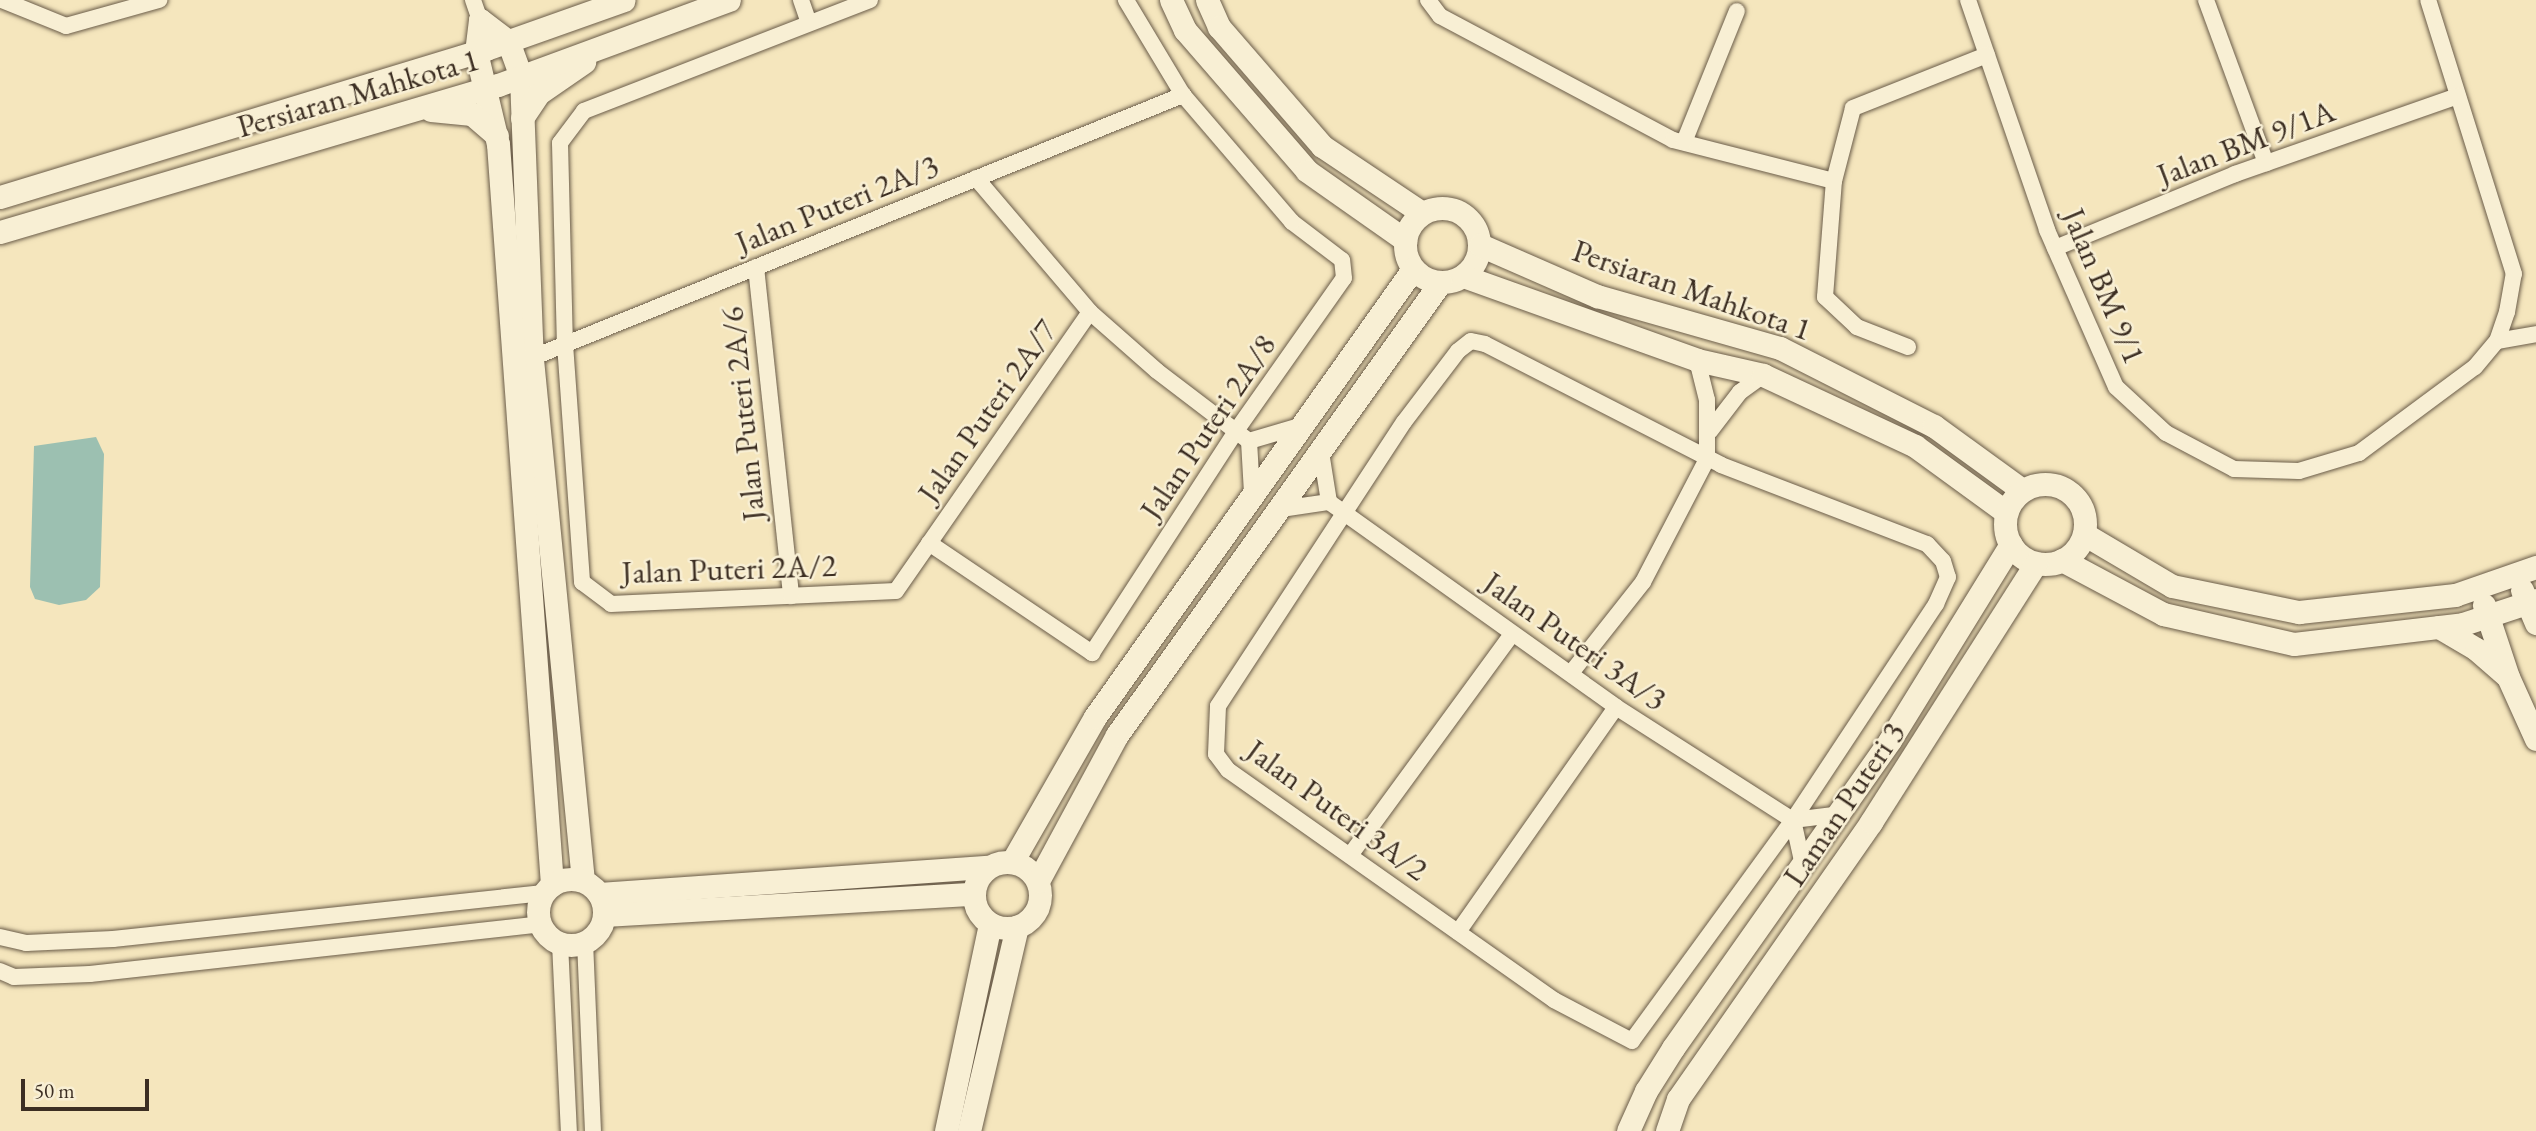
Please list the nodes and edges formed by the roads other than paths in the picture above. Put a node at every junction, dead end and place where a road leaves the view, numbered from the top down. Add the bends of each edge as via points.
1 (2, 0) edge
2 (159, 0) edge
3 (624, 0) edge
4 (729, 0) edge
5 (801, 0) edge
6 (870, 0) edge
7 (1126, 0) edge
8 (1171, 0) edge
9 (1207, 0) edge
10 (1428, 0) edge
11 (1968, 0) edge
12 (2206, 0) edge
13 (2428, 0) edge
14 (476, 10) edge
15 (1737, 12) dead end
16 (809, 23) junction
17 (508, 41) junction
18 (613, 43) junction
19 (476, 52) junction
20 (1987, 55) junction
21 (520, 77) junction
22 (487, 88) junction
23 (1183, 95) junction
24 (2458, 96) junction
25 (415, 109) junction
26 (522, 118) junction
27 (496, 136) junction
28 (1684, 142) junction
29 (2266, 163) junction
30 (976, 178) junction
31 (1835, 181) junction
32 (0, 197) edge
33 (1422, 213) junction
34 (30, 225) junction
35 (0, 232) edge
36 (1405, 240) junction
37 (0, 241) edge
38 (1480, 246) junction
39 (2055, 248) junction
40 (756, 267) junction
41 (1413, 269) junction
42 (1463, 276) junction
43 (1440, 282) junction
44 (1090, 312) junction
45 (2536, 334) edge
46 (2497, 341) junction
47 (565, 344) junction
48 (1908, 347) dead end
49 (1697, 360) junction
50 (522, 361) junction
51 (1763, 375) junction
52 (1301, 426) junction
53 (1710, 431) junction
54 (1242, 436) junction
55 (1321, 452) junction
56 (1707, 459) junction
57 (2022, 490) junction
58 (1252, 494) junction
59 (1336, 507) junction
60 (1281, 509) junction
61 (2006, 512) junction
62 (2084, 534) junction
63 (929, 542) junction
64 (2011, 544) junction
65 (2062, 560) junction
66 (2036, 563) junction
67 (2525, 571) edge
68 (2476, 587) junction
69 (791, 596) junction
70 (2533, 609) edge
71 (2489, 617) junction
72 (2439, 627) junction
73 (1512, 634) junction
74 (1571, 673) junction
75 (2508, 677) junction
76 (1616, 707) junction
77 (2536, 739) edge
78 (1834, 815) junction
79 (1793, 820) junction
80 (1351, 854) junction
81 (1802, 861) junction
82 (1012, 862) junction
83 (988, 867) junction
84 (1038, 881) junction
85 (548, 889) junction
86 (973, 894) junction
87 (595, 897) junction
88 (540, 924) junction
89 (990, 924) junction
90 (1017, 927) junction
91 (1458, 932) junction
92 (0, 938) edge
93 (585, 941) junction
94 (560, 943) junction
95 (0, 971) edge
96 (569, 1131) edge
97 (593, 1131) edge
98 (946, 1131) edge
99 (969, 1131) edge
100 (1628, 1131) edge
101 (1667, 1131) edge

1 - 2 street via 66,26
3 - 17 street, Persiaran Mahkota 1
4 - 18 street, Persiaran Mahkota 1
5 - 16 street
6 - 16 street, Jalan Puteri 2A/2
7 - 23 street, Jalan Puteri 2A/8
8 - 36 street via 1185,30 1307,171
9 - 33 street via 1219,27 1322,146
10 - 28 street via 1440,16
11 - 20 street, Jalan BM 9/1
12 - 29 street
13 - 24 street, Jalan BM 9/1
14 - 17 street
14 - 19 street
15 - 28 street
16 - 47 street, Jalan Puteri 2A/2 via 584,111 560,143
17 - 19 street, Persiaran Mahkota 1
17 - 21 street
18 - 21 street, Persiaran Mahkota 1
18 - 26 street via 539,93
19 - 22 street
19 - 32 street, Persiaran Mahkota 1
20 - 31 street via 1853,107
20 - 39 street, Jalan BM 9/1
21 - 22 street, Persiaran Mahkota 1
21 - 26 street
22 - 25 street, Persiaran Mahkota 1
22 - 27 street
23 - 30 street, Jalan Puteri 2A/3
23 - 54 street, Jalan Puteri 2A/8 via 1292,222 1342,260 1344,278
24 - 29 street, Jalan BM 9/1A
24 - 46 street, Jalan BM 9/1 via 2514,274
25 - 27 street via 472,114
25 - 34 street, Persiaran Mahkota 1
26 - 50 street
27 - 50 street
28 - 31 street
29 - 39 street, Jalan BM 9/1A
30 - 40 street, Jalan Puteri 2A/3
30 - 44 street
31 - 48 street via 1825,297 1857,327
33 - 36 street
33 - 38 street via 1444,207 1466,215 1474,223
34 - 35 street, Persiaran Mahkota 1
34 - 37 street
36 - 41 street
38 - 42 street via 1472,268
38 - 57 street, Persiaran Mahkota 1 via 1597,296 1780,348 1934,426
39 - 46 street, Jalan BM 9/1 via 2116,387 2166,433 2234,469 2299,471 2359,453 2475,367
40 - 47 street, Jalan Puteri 2A/3
40 - 69 street, Jalan Puteri 2A/6
41 - 43 street
41 - 52 street
42 - 43 street
42 - 49 street, Persiaran Mahkota 1
43 - 55 street
44 - 54 street
44 - 63 street, Jalan Puteri 2A/7
45 - 46 street
47 - 50 street, Jalan Puteri 2A/3
47 - 69 street, Jalan Puteri 2A/2 via 582,582 611,604
49 - 51 street, Persiaran Mahkota 1
49 - 53 street
50 - 85 street
50 - 87 street
51 - 53 street via 1740,392
51 - 61 street, Persiaran Mahkota 1 via 1915,446
52 - 54 street
52 - 58 street
53 - 56 street
54 - 58 street
54 - 63 street, Jalan Puteri 2A/8 via 1092,653
55 - 59 street
55 - 60 street
56 - 59 street, Jalan Puteri 3A/2 via 1485,344 1471,341 1458,351
56 - 74 street via 1643,582
56 - 79 street via 1927,544 1943,561 1948,576 1936,604
57 - 61 street
57 - 62 street via 2049,483 2062,487 2081,506
58 - 82 street via 1095,717
59 - 60 street
59 - 73 street, Jalan Puteri 3A/3
59 - 80 street, Jalan Puteri 3A/2 via 1218,706 1214,728 1216,754 1228,770
60 - 84 street via 1117,735
61 - 64 street via 2004,526
62 - 65 street
62 - 68 street via 2172,586 2299,612 2455,595
63 - 69 street, Jalan Puteri 2A/2 via 895,591
64 - 66 street
64 - 78 street via 1928,682
65 - 66 street
65 - 72 street via 2163,614 2294,644
66 - 101 street, Laman Puteri 3 via 1912,761 1678,1099
67 - 68 street
67 - 70 street
68 - 71 street
70 - 71 street
71 - 72 street
71 - 75 street
72 - 75 street via 2476,649
73 - 74 street, Jalan Puteri 3A/3
73 - 80 street
74 - 76 street, Jalan Puteri 3A/3
75 - 77 street
76 - 79 street, Jalan Puteri 3A/3
76 - 91 street
78 - 79 street
78 - 81 street
79 - 81 street
79 - 91 street, Jalan Puteri 3A/2 via 1638,1037 1626,1039 1554,1000
80 - 91 street, Jalan Puteri 3A/2
81 - 100 street via 1659,1069
82 - 83 street
82 - 84 street via 1023,865
83 - 86 street
83 - 87 street
84 - 90 street via 1035,914
85 - 87 street
85 - 88 street via 538,913
85 - 92 street via 113,939 26,943
86 - 87 street
86 - 89 street via 977,911
87 - 93 street via 601,926
88 - 94 street
88 - 95 street via 90,974 14,977
89 - 90 street
89 - 98 street
90 - 99 street
93 - 94 street
93 - 97 street
94 - 96 street

